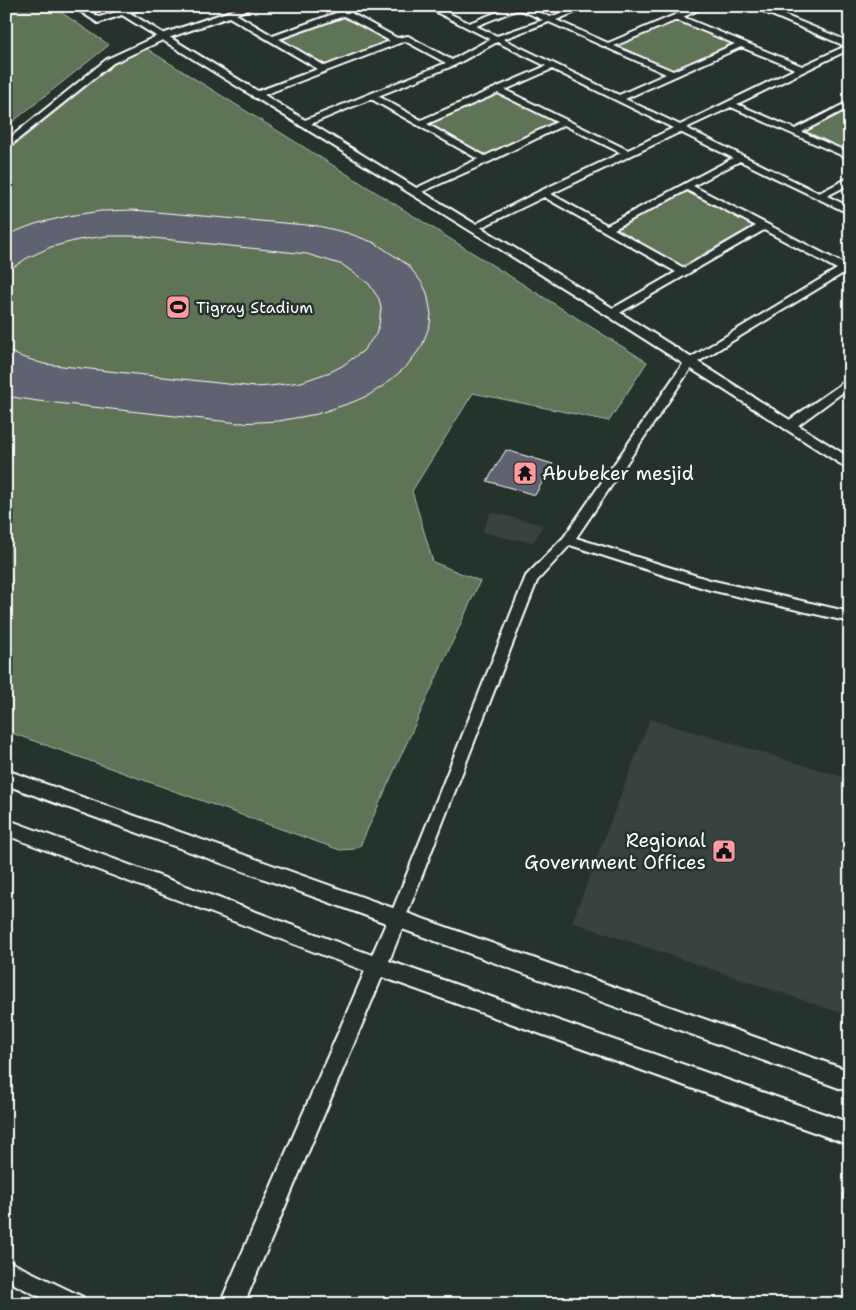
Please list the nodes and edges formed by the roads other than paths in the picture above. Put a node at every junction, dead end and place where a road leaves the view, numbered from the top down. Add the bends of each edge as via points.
1 (76, 6) edge
2 (94, 6) edge
3 (142, 6) edge
4 (253, 6) edge
5 (363, 6) edge
6 (520, 6) edge
7 (587, 6) edge
8 (703, 6) edge
9 (754, 6) edge
10 (772, 6) edge
11 (433, 7) edge
12 (115, 11) edge
13 (345, 13) junction
14 (230, 14) junction
15 (677, 17) junction
16 (549, 19) junction
17 (469, 26) junction
18 (163, 37) junction
19 (850, 38) edge
20 (273, 39) junction
21 (497, 39) junction
22 (396, 41) junction
23 (741, 44) junction
24 (609, 45) junction
25 (850, 45) edge
26 (452, 64) junction
27 (553, 66) junction
28 (324, 69) junction
29 (801, 69) junction
30 (672, 74) junction
31 (499, 90) junction
32 (256, 94) junction
33 (371, 96) junction
34 (620, 98) junction
35 (850, 103) edge
36 (731, 104) junction
37 (564, 122) junction
38 (422, 123) junction
39 (303, 124) junction
40 (680, 127) junction
41 (796, 132) junction
42 (6, 146) edge
43 (627, 154) junction
44 (850, 156) edge
45 (741, 157) junction
46 (486, 160) junction
47 (850, 180) edge
48 (686, 186) junction
49 (415, 192) junction
50 (543, 193) junction
51 (820, 196) junction
52 (850, 211) edge
53 (764, 226) junction
54 (473, 228) junction
55 (607, 229) junction
56 (847, 267) edge
57 (684, 272) junction
58 (612, 314) junction
59 (689, 363) junction
60 (850, 381) edge
61 (789, 426) junction
62 (850, 465) edge
63 (568, 540) junction
64 (850, 617) edge
65 (6, 777) edge
66 (6, 827) edge
67 (397, 919) junction
68 (376, 966) junction
69 (850, 1082) edge
70 (850, 1134) edge
71 (6, 1270) edge
72 (76, 1304) edge
73 (232, 1304) edge

1 - 12 street via 98,20
2 - 12 street
3 - 12 street
4 - 14 street
5 - 13 street
6 - 16 street
6 - 17 street
7 - 16 street
8 - 15 street
9 - 25 street
10 - 19 street
11 - 17 street
12 - 18 street
13 - 20 street
13 - 22 street
14 - 18 street
14 - 20 street
15 - 23 street
15 - 24 street
16 - 21 street
16 - 24 street
17 - 21 street
18 - 32 street
18 - 42 street via 110,61
20 - 28 street
21 - 26 street
21 - 27 street
22 - 26 street via 405,38
22 - 28 street
23 - 29 street
23 - 30 street
24 - 30 street
25 - 29 street
26 - 33 street
27 - 31 street
27 - 34 street
28 - 32 street
29 - 36 street
30 - 34 street
31 - 37 street
31 - 38 street
32 - 39 street
33 - 38 street
33 - 39 street
34 - 40 street
35 - 41 street
36 - 40 street
36 - 41 street
37 - 43 street
37 - 46 street
38 - 46 street
39 - 49 street
40 - 43 street
40 - 45 street
41 - 44 street
43 - 50 street
45 - 48 street
45 - 51 street
46 - 49 street
47 - 51 street
48 - 53 street
48 - 55 street
49 - 54 street
50 - 54 street
50 - 55 street
51 - 52 street
53 - 56 street
53 - 57 street
54 - 58 street
55 - 57 street
56 - 59 street
57 - 58 street
58 - 59 street
59 - 61 street
59 - 63 street
60 - 61 street
61 - 62 street
63 - 64 street via 710,585
63 - 67 street via 531,579
65 - 67 street
66 - 68 street
67 - 68 street
67 - 69 street
68 - 70 street
68 - 73 street
71 - 72 street

